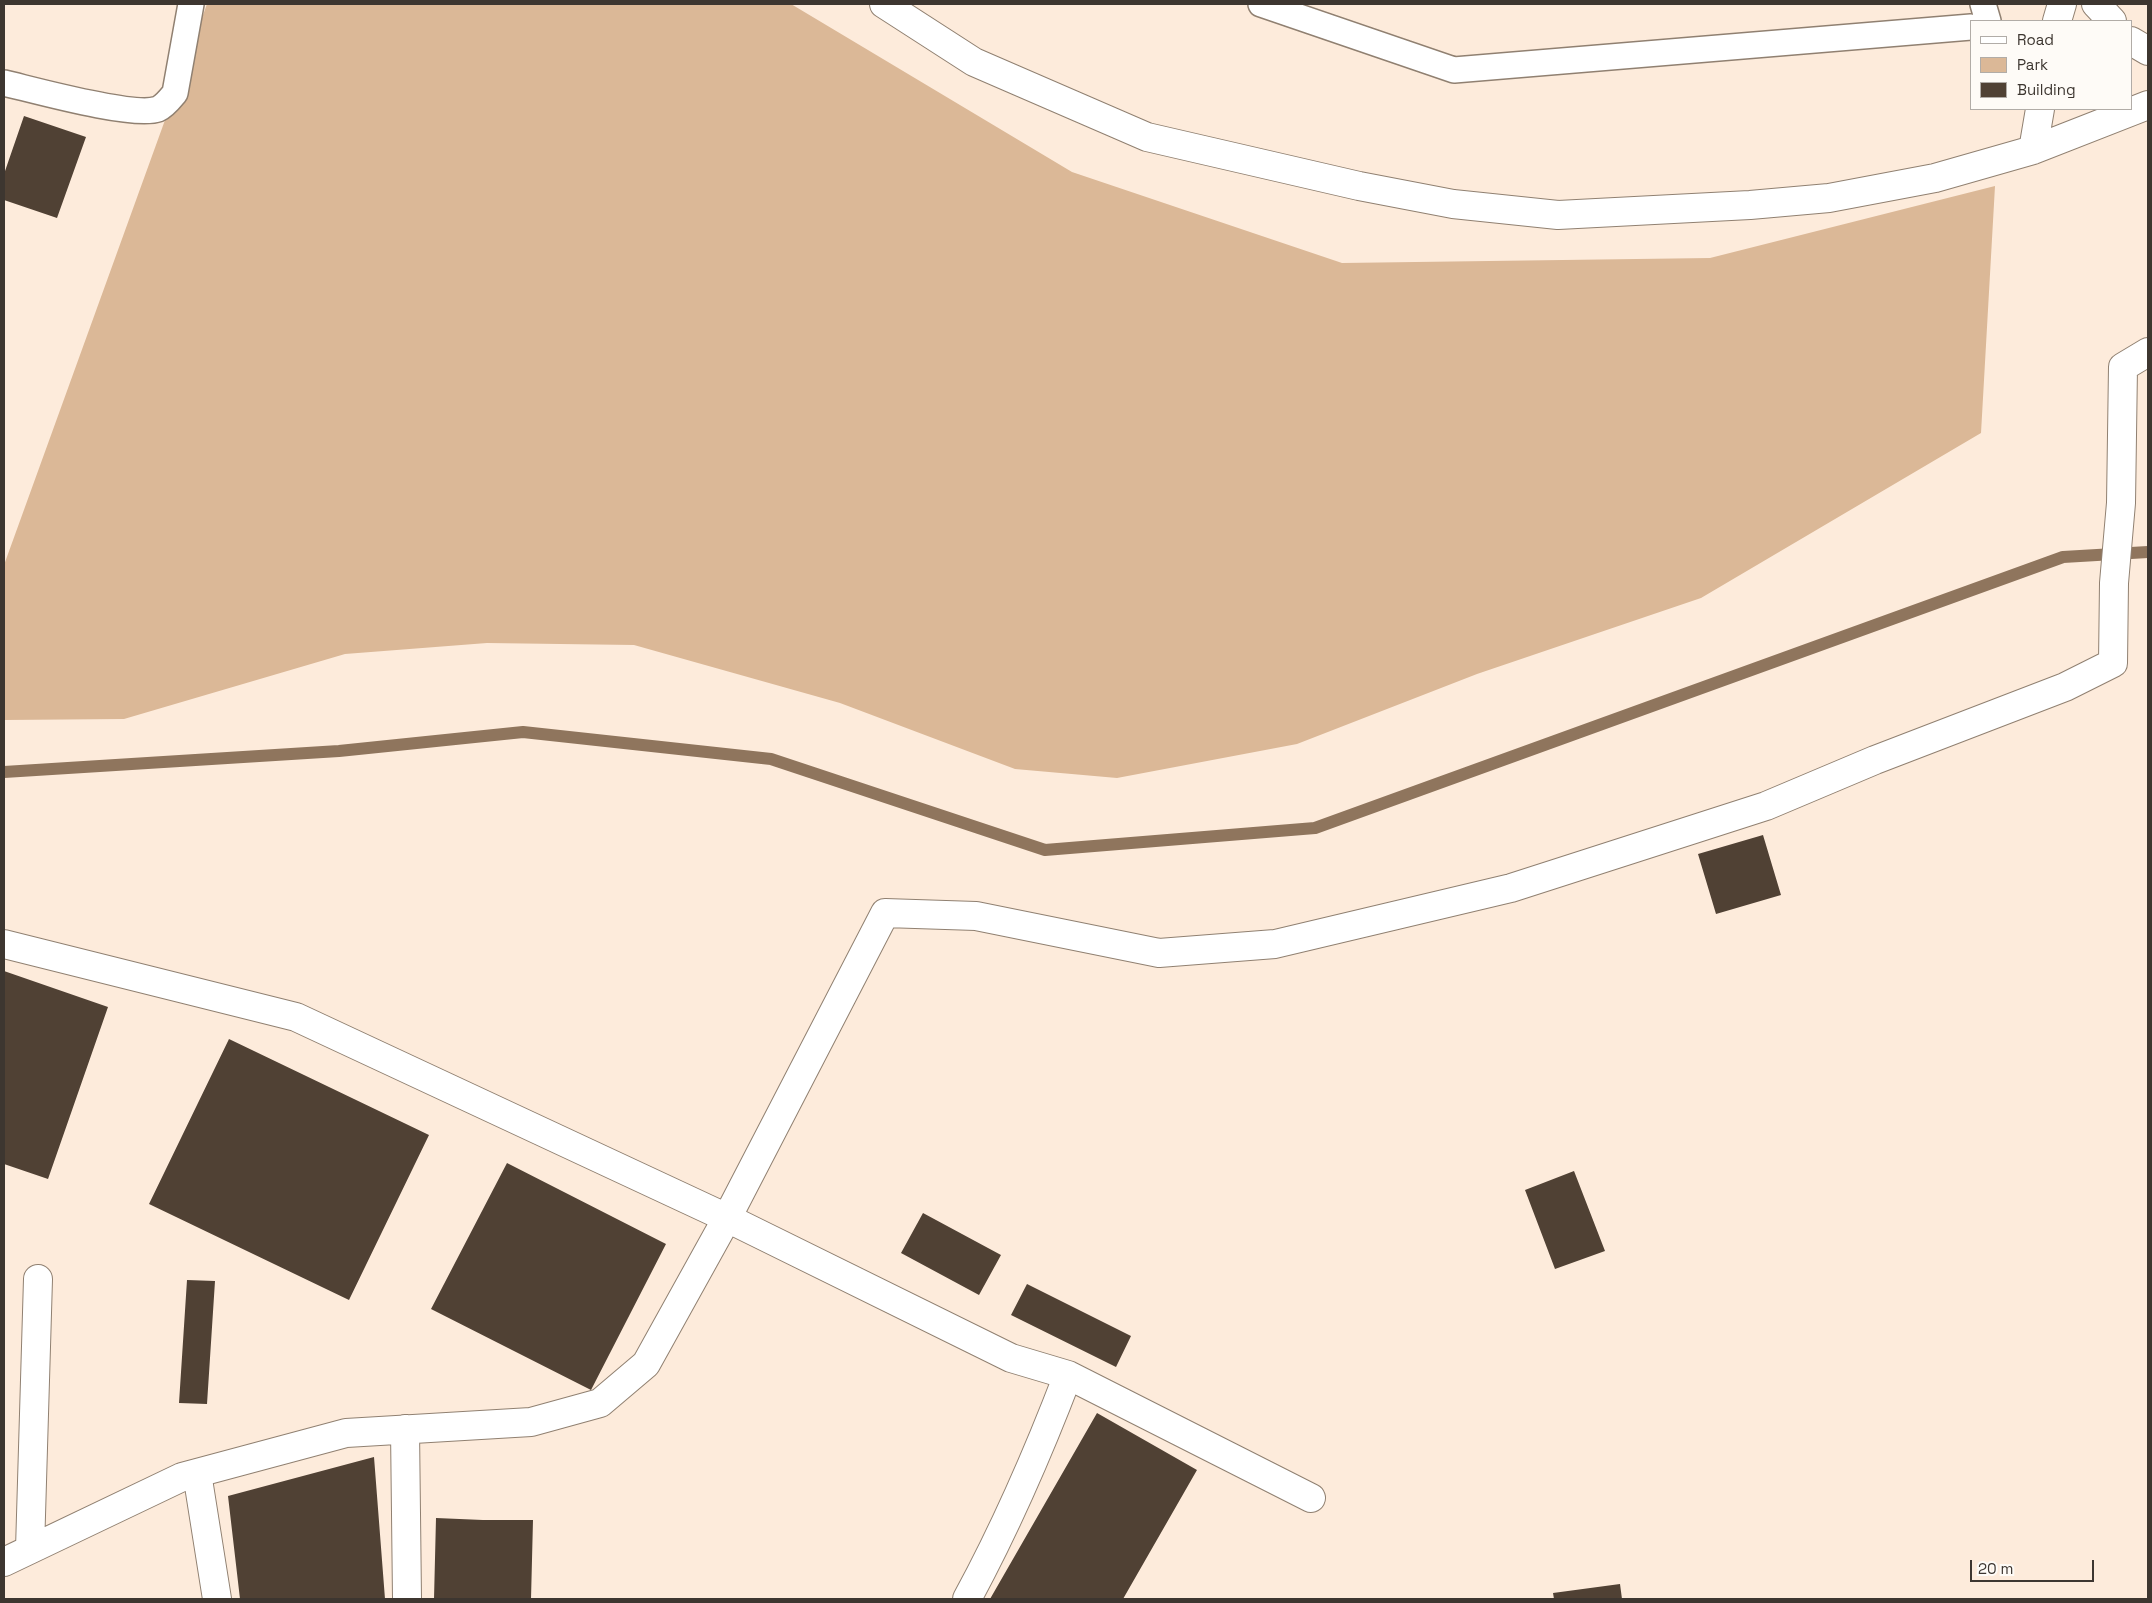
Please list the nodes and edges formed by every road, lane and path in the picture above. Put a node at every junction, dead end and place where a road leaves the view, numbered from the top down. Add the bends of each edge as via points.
1 (191, 4) edge
2 (884, 4) edge
3 (1262, 4) edge
4 (1983, 4) edge
5 (2062, 4) edge
6 (2096, 4) edge
7 (1988, 20) edge
8 (2057, 20) edge
9 (2111, 20) edge
10 (1970, 27) edge
11 (2132, 42) edge
12 (2148, 51) edge
13 (4, 83) edge
14 (2148, 105) edge
15 (2040, 110) edge
16 (2033, 150) junction
17 (2148, 352) edge
18 (4, 944) edge
19 (727, 1218) junction
20 (38, 1279) dead end
21 (1068, 1375) junction
22 (406, 1429) junction
23 (197, 1473) junction
24 (1311, 1498) dead end
25 (30, 1549) junction
26 (4, 1562) edge
27 (217, 1599) edge
28 (407, 1599) edge
29 (967, 1599) edge

1 - 13 lane via 175,94 158,109 130,111
2 - 16 street via 974,62 1147,137 1359,186 1453,204 1558,215 1829,198 1935,178
3 - 10 lane via 1454,70
4 - 7 lane
5 - 8 street
6 - 9 street
11 - 12 street
14 - 16 street
15 - 16 street
17 - 19 street via 2123,367 2121,504 2114,583 2113,663 2065,687 1766,806 1511,888 1275,944 1159,953 976,916 885,913
18 - 19 street via 296,1018
19 - 21 street via 1011,1358
19 - 22 street via 646,1364 600,1403 531,1422
20 - 25 street
21 - 24 street
21 - 29 street via 1045,1436
22 - 23 street via 346,1433
22 - 28 street
23 - 25 street via 182,1477
23 - 27 street
25 - 26 street

